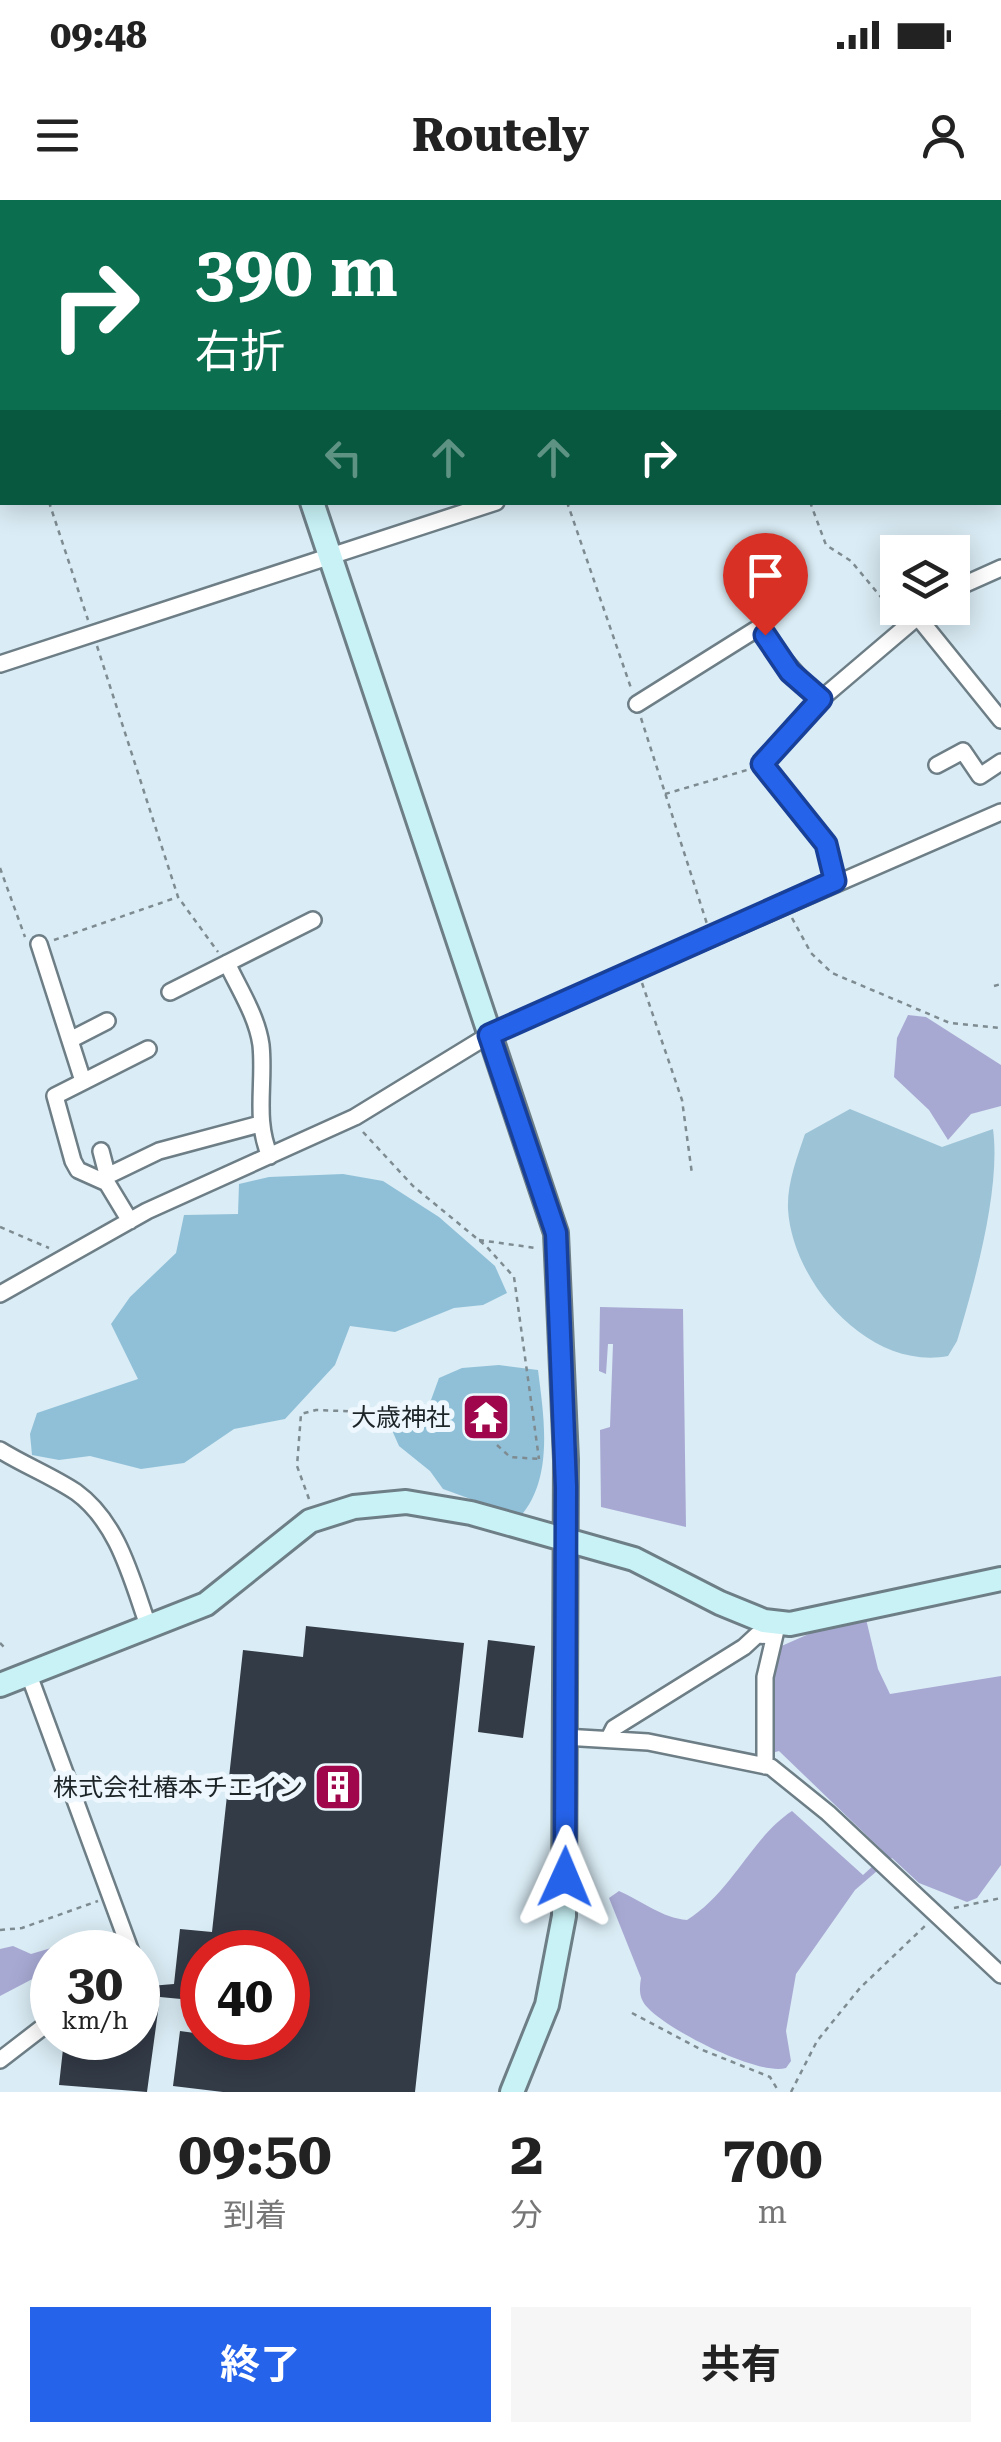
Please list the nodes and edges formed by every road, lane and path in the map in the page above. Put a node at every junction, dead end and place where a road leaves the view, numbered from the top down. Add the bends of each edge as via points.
1 (50, 505) edge
2 (313, 505) edge
3 (487, 505) edge
4 (811, 505) edge
5 (328, 557) junction
6 (1001, 568) edge
7 (970, 582) edge
8 (880, 585) edge
9 (907, 625) edge
10 (924, 625) edge
11 (93, 634) junction
12 (0, 664) edge
13 (821, 699) junction
14 (636, 704) dead end
15 (1001, 720) edge
16 (1001, 762) edge
17 (762, 764) junction
18 (937, 765) dead end
19 (665, 794) dead end
20 (1001, 812) edge
21 (0, 868) edge
22 (835, 881) junction
23 (178, 896) junction
24 (784, 903) junction
25 (313, 920) dead end
26 (38, 944) junction
27 (227, 964) junction
28 (637, 968) junction
29 (1001, 984) edge
30 (994, 986) dead end
31 (170, 992) dead end
32 (107, 1021) dead end
33 (1001, 1028) edge
34 (489, 1035) junction
35 (70, 1040) junction
36 (148, 1049) dead end
37 (83, 1081) junction
38 (355, 1118) junction
39 (260, 1124) junction
40 (100, 1151) dead end
41 (270, 1156) junction
42 (692, 1174) dead end
43 (104, 1176) junction
44 (130, 1221) junction
45 (0, 1227) edge
46 (478, 1240) junction
47 (558, 1249) junction
48 (60, 1260) junction
49 (0, 1294) edge
50 (448, 1416) dead end
51 (497, 1445) dead end
52 (0, 1450) edge
53 (540, 1459) junction
54 (566, 1460) junction
55 (317, 1519) junction
56 (567, 1542) junction
57 (1001, 1580) edge
58 (148, 1628) junction
59 (776, 1629) junction
60 (0, 1643) edge
61 (5, 1648) dead end
62 (30, 1675) junction
63 (0, 1686) edge
64 (564, 1737) junction
65 (609, 1738) junction
66 (766, 1766) junction
67 (1001, 1898) edge
68 (110, 1899) junction
69 (936, 1914) junction
70 (0, 1930) edge
71 (123, 1930) edge
72 (1001, 1975) edge
73 (632, 2013) dead end
74 (30, 2037) edge
75 (0, 2060) edge
76 (512, 2092) edge
77 (778, 2092) edge
78 (791, 2092) edge

1 - 11 path
2 - 5 street
3 - 5 street
4 - 8 path via 826,545
5 - 11 street
5 - 34 street
6 - 7 street
9 - 13 street
10 - 15 street
11 - 12 street
11 - 23 path
13 - 14 street via 756,630
13 - 17 street
16 - 18 street via 980,776 963,750
17 - 19 path
17 - 22 street via 826,844
20 - 22 street
21 - 26 path via 22,934
22 - 24 street
23 - 26 path
23 - 27 path
24 - 28 street
24 - 33 path via 802,940 832,973 950,1024
25 - 27 street
26 - 35 street
27 - 31 street
27 - 39 street via 260,1039
28 - 34 street
28 - 42 path via 682,1100
29 - 30 path
32 - 35 street
34 - 38 street
34 - 47 street
35 - 37 street
36 - 37 street
37 - 43 street via 55,1096 54,1105 78,1170
38 - 41 street
38 - 46 path via 412,1186
39 - 41 street
39 - 43 street via 159,1151
40 - 43 street
41 - 44 street
43 - 44 street
44 - 48 street
45 - 48 path via 50,1248
46 - 47 path
46 - 53 path via 514,1277
47 - 54 street
48 - 49 street
50 - 55 path via 301,1414 297,1466
51 - 53 path via 510,1457
52 - 58 street via 94,1508 128,1570
53 - 54 path
54 - 56 street
55 - 56 street via 406,1502
55 - 58 street via 206,1604
56 - 59 street via 634,1559
56 - 64 street
57 - 59 street
58 - 62 street
59 - 65 street via 758,1634 614,1728
59 - 66 street via 765,1677
60 - 61 path
62 - 63 street
62 - 68 street
64 - 65 street
64 - 76 street via 564,1916 547,2005
65 - 66 street
66 - 69 street via 799,1788
67 - 69 path
68 - 70 path
68 - 71 street
69 - 72 street
69 - 78 path via 860,1988 817,2042
73 - 77 path via 770,2077
74 - 75 street

